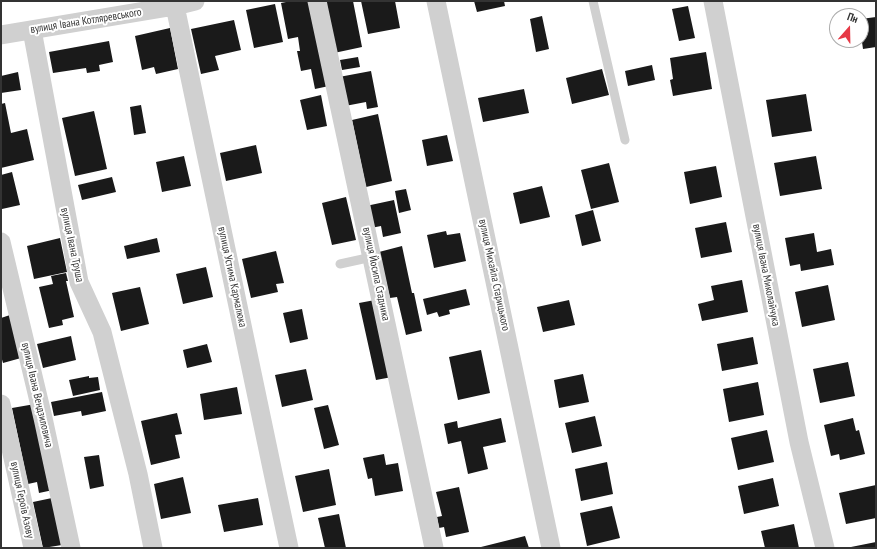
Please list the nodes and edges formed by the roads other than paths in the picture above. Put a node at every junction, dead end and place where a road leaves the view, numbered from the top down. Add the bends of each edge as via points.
1 (195, 1) edge
2 (317, 1) edge
3 (436, 1) edge
4 (593, 1) edge
5 (713, 1) edge
6 (175, 6) junction
7 (32, 30) junction
8 (1, 34) edge
9 (625, 140) dead end
10 (1, 242) edge
11 (372, 257) junction
12 (340, 264) dead end
13 (1, 404) edge
14 (33, 548) edge
15 (71, 548) edge
16 (153, 548) edge
17 (289, 548) edge
18 (434, 548) edge
19 (551, 548) edge
20 (825, 548) edge

1 - 6 street, вулиця Івана Котляревського
2 - 11 street, вулиця Йосипа Стадника
3 - 19 street, вулиця Михайла Старицького
4 - 9 lane
5 - 20 street, вулиця Івана Миколайчука via 799,442
6 - 7 street, вулиця Івана Котляревського
6 - 17 street, вулиця Устима Кармалюка
7 - 8 street, вулиця Івана Котляревського
7 - 16 street, вулиця Івана Труша via 79,282 102,332 138,474
10 - 15 street, вулиця Івана Вендзиловича
11 - 12 lane
11 - 18 street, вулиця Йосипа Стадника
13 - 14 street, вулиця Героїв Азову

